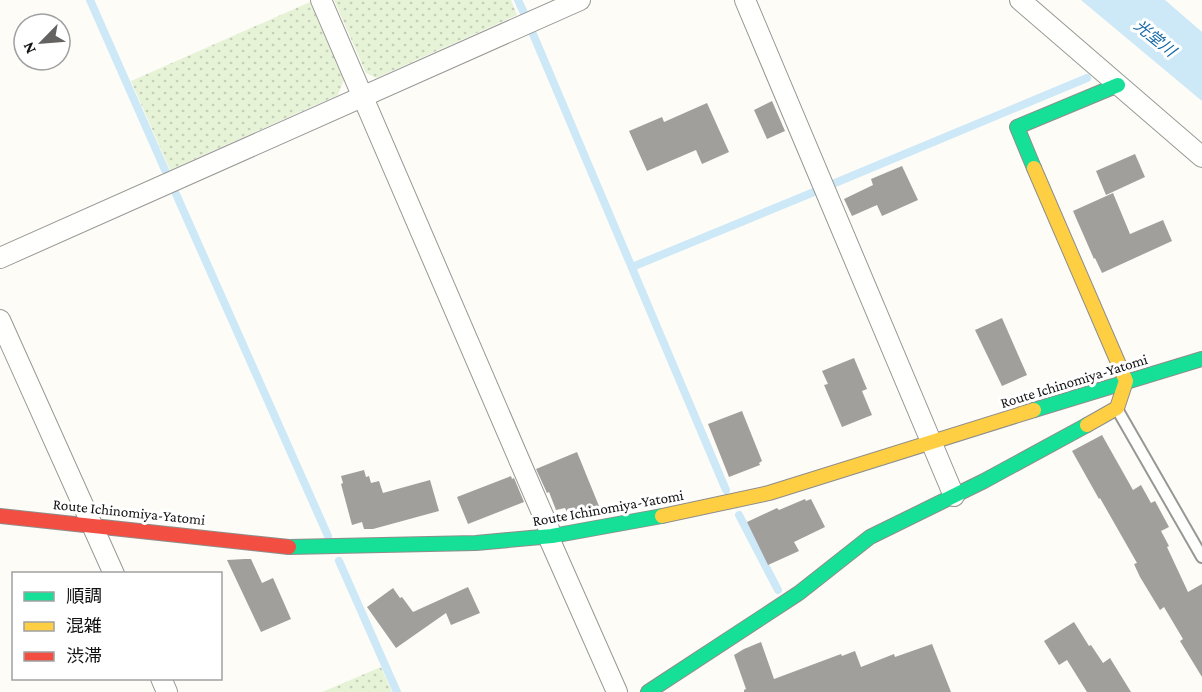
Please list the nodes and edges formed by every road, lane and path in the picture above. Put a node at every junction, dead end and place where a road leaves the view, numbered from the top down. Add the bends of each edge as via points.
1 (321, 0) edge
2 (580, 0) edge
3 (745, 0) edge
4 (1020, 0) edge
5 (1118, 85) junction
6 (363, 96) junction
7 (1202, 158) edge
8 (0, 258) edge
9 (0, 320) edge
10 (1202, 359) edge
11 (1125, 381) junction
12 (1117, 408) junction
13 (932, 443) junction
14 (954, 496) junction
15 (0, 516) edge
16 (92, 524) junction
17 (550, 536) junction
18 (1202, 557) edge
19 (114, 572) edge
20 (617, 692) edge
21 (648, 692) edge

1 - 6 street
2 - 6 street
3 - 13 street
4 - 5 street
5 - 7 street
5 - 11 main road via 1017,127
6 - 8 street
6 - 17 street
9 - 16 street
10 - 11 main road, Route Ichinomiya-Yatomi
11 - 12 main road
11 - 13 main road, Route Ichinomiya-Yatomi
12 - 14 main road
12 - 18 lane
13 - 14 street
13 - 17 main road, Route Ichinomiya-Yatomi via 769,494
14 - 21 main road via 870,537 799,593
15 - 16 main road, Route Ichinomiya-Yatomi
16 - 17 main road, Route Ichinomiya-Yatomi via 292,547 477,543
16 - 19 street
17 - 20 street

